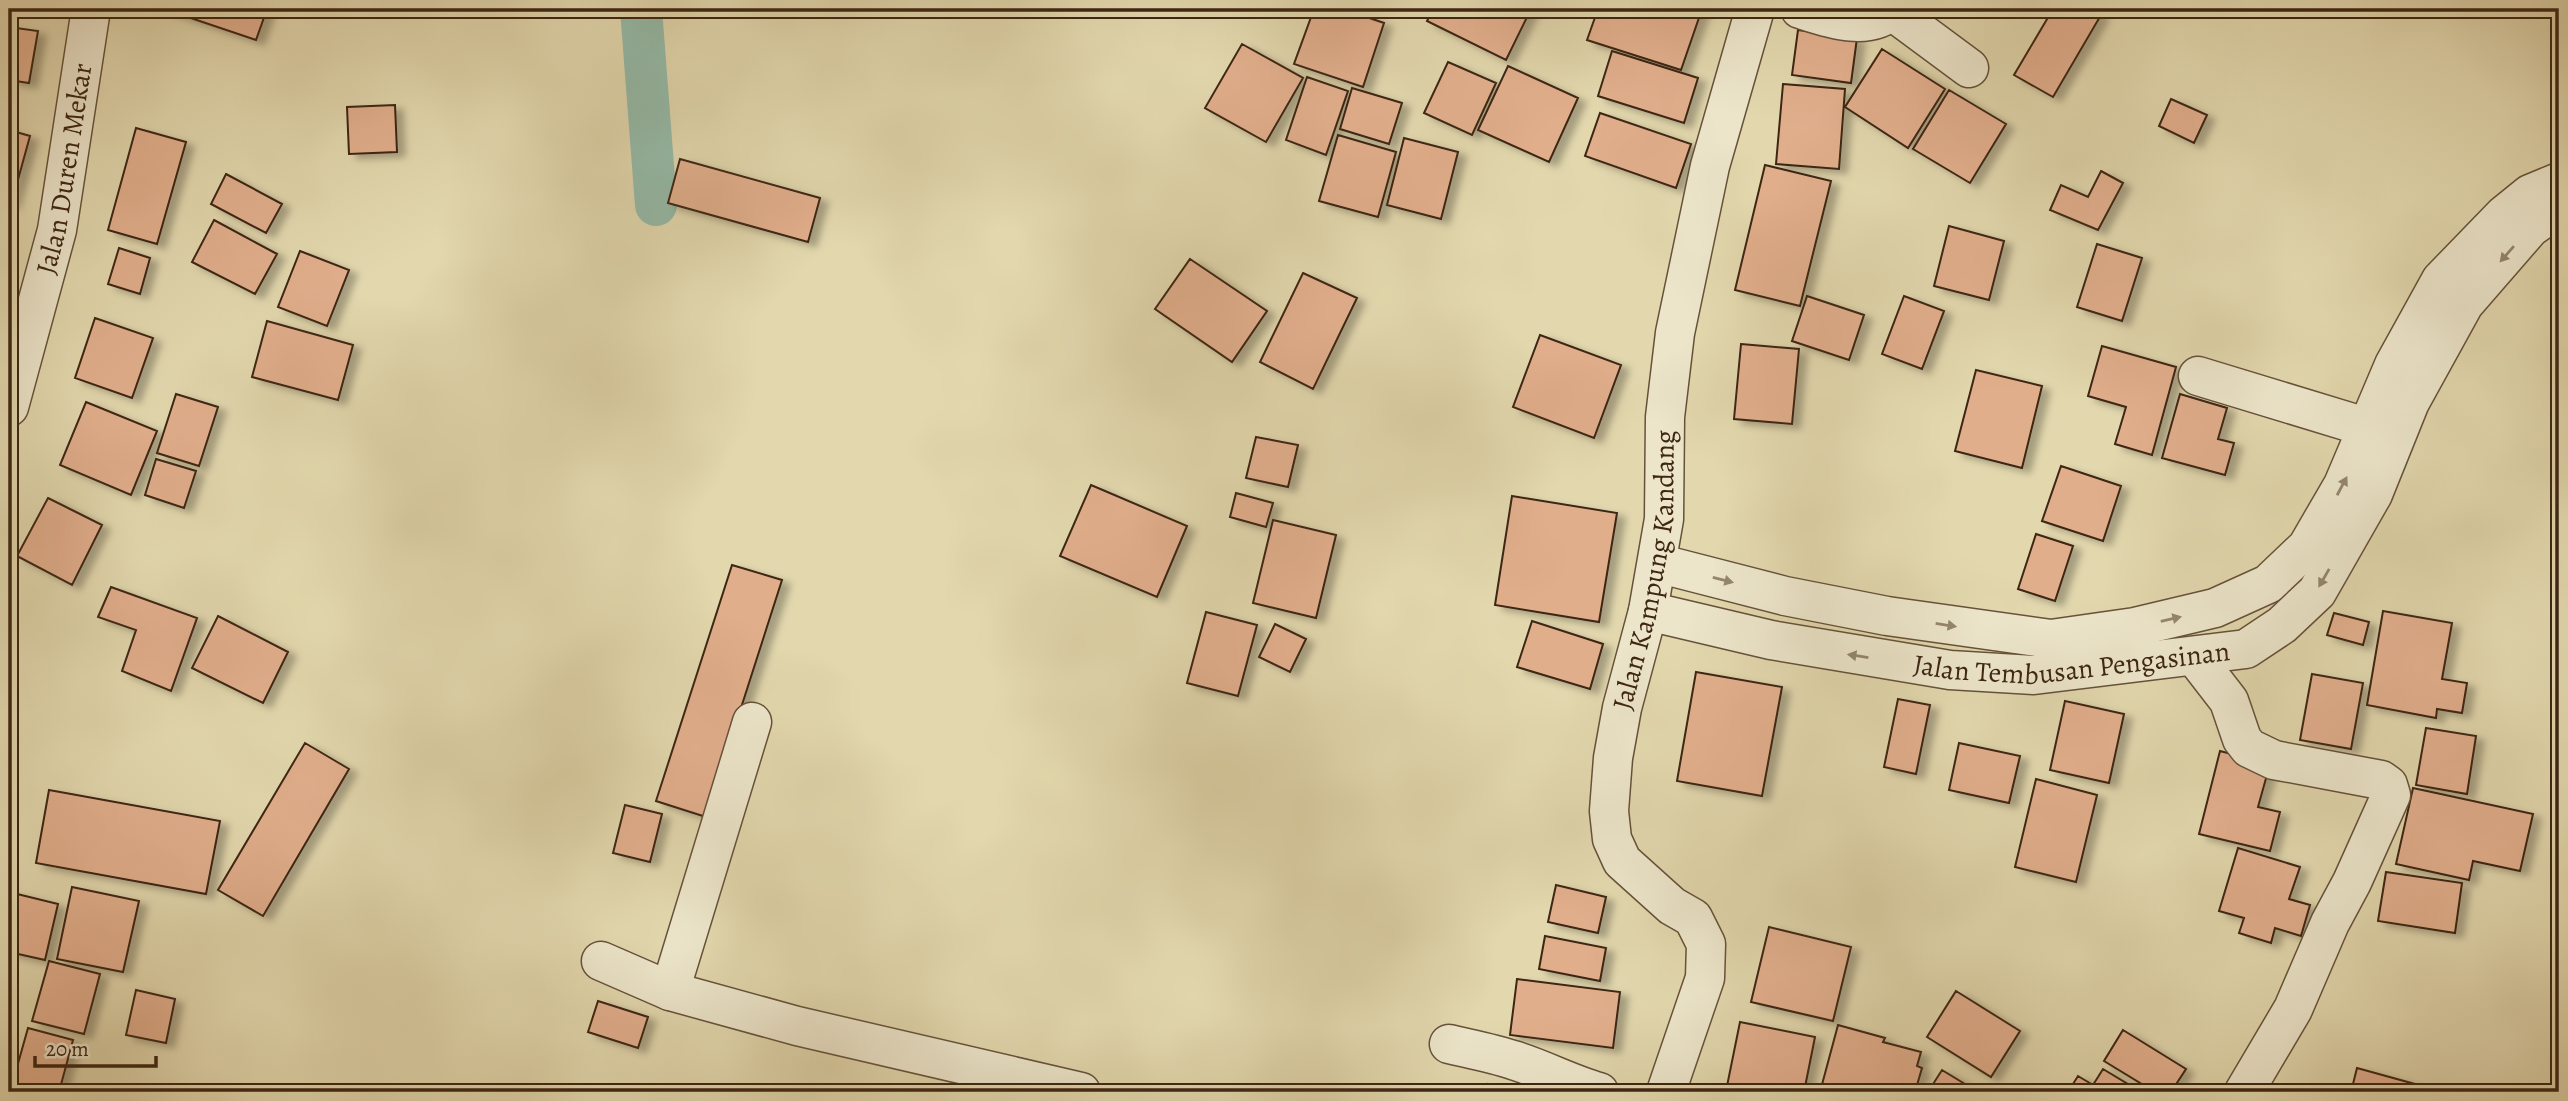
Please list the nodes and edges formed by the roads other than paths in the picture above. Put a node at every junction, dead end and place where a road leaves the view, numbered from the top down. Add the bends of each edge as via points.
1 (91, 9) edge
2 (1755, 9) edge
3 (1800, 9) edge
4 (1892, 10) edge
5 (1969, 68) dead end
6 (2559, 182) edge
7 (2559, 212) edge
8 (2198, 376) dead end
9 (9, 407) edge
10 (2369, 428) junction
11 (1657, 563) junction
12 (2215, 608) junction
13 (1648, 611) junction
14 (2246, 649) junction
15 (2195, 656) junction
16 (752, 722) dead end
17 (601, 961) dead end
18 (689, 996) junction
19 (1449, 1044) dead end
20 (1081, 1092) edge
21 (1600, 1092) edge
22 (1666, 1092) edge
23 (2244, 1092) edge

1 - 9 street, Jalan Duren Mekar via 57,230
2 - 11 street, Jalan Kampung Kandang via 1710,166 1675,333 1665,417 1664,519
3 - 4 street via 1846,21 1879,19
4 - 5 street
6 - 10 street, Jalan Tembusan Pengasinan via 2530,194 2504,215 2441,281 2394,365
7 -> 14 street, Jalan Tembusan Pengasinan via 2530,228 2464,304 2410,402 2373,494 2317,592
8 - 10 street
12 -> 10 street, Jalan Tembusan Pengasinan via 2269,584 2307,547
11 -> 12 street, Jalan Tembusan Pengasinan via 1785,596 2051,639 2136,627
11 - 13 street, Jalan Kampung Kandang
12 - 14 street
15 -> 13 street, Jalan Tembusan Pengasinan via 2034,675 1950,670 1783,642
13 - 22 street, Jalan Kampung Kandang via 1612,758 1609,811 1612,839 1622,861 1672,906 1693,918 1706,944 1705,978
14 - 15 street, Jalan Tembusan Pengasinan
15 - 23 street via 2229,701 2249,748 2274,760 2381,780 2391,795 2292,1009
16 - 18 street
17 - 18 street
18 - 20 street
19 - 21 street via 1511,1059

